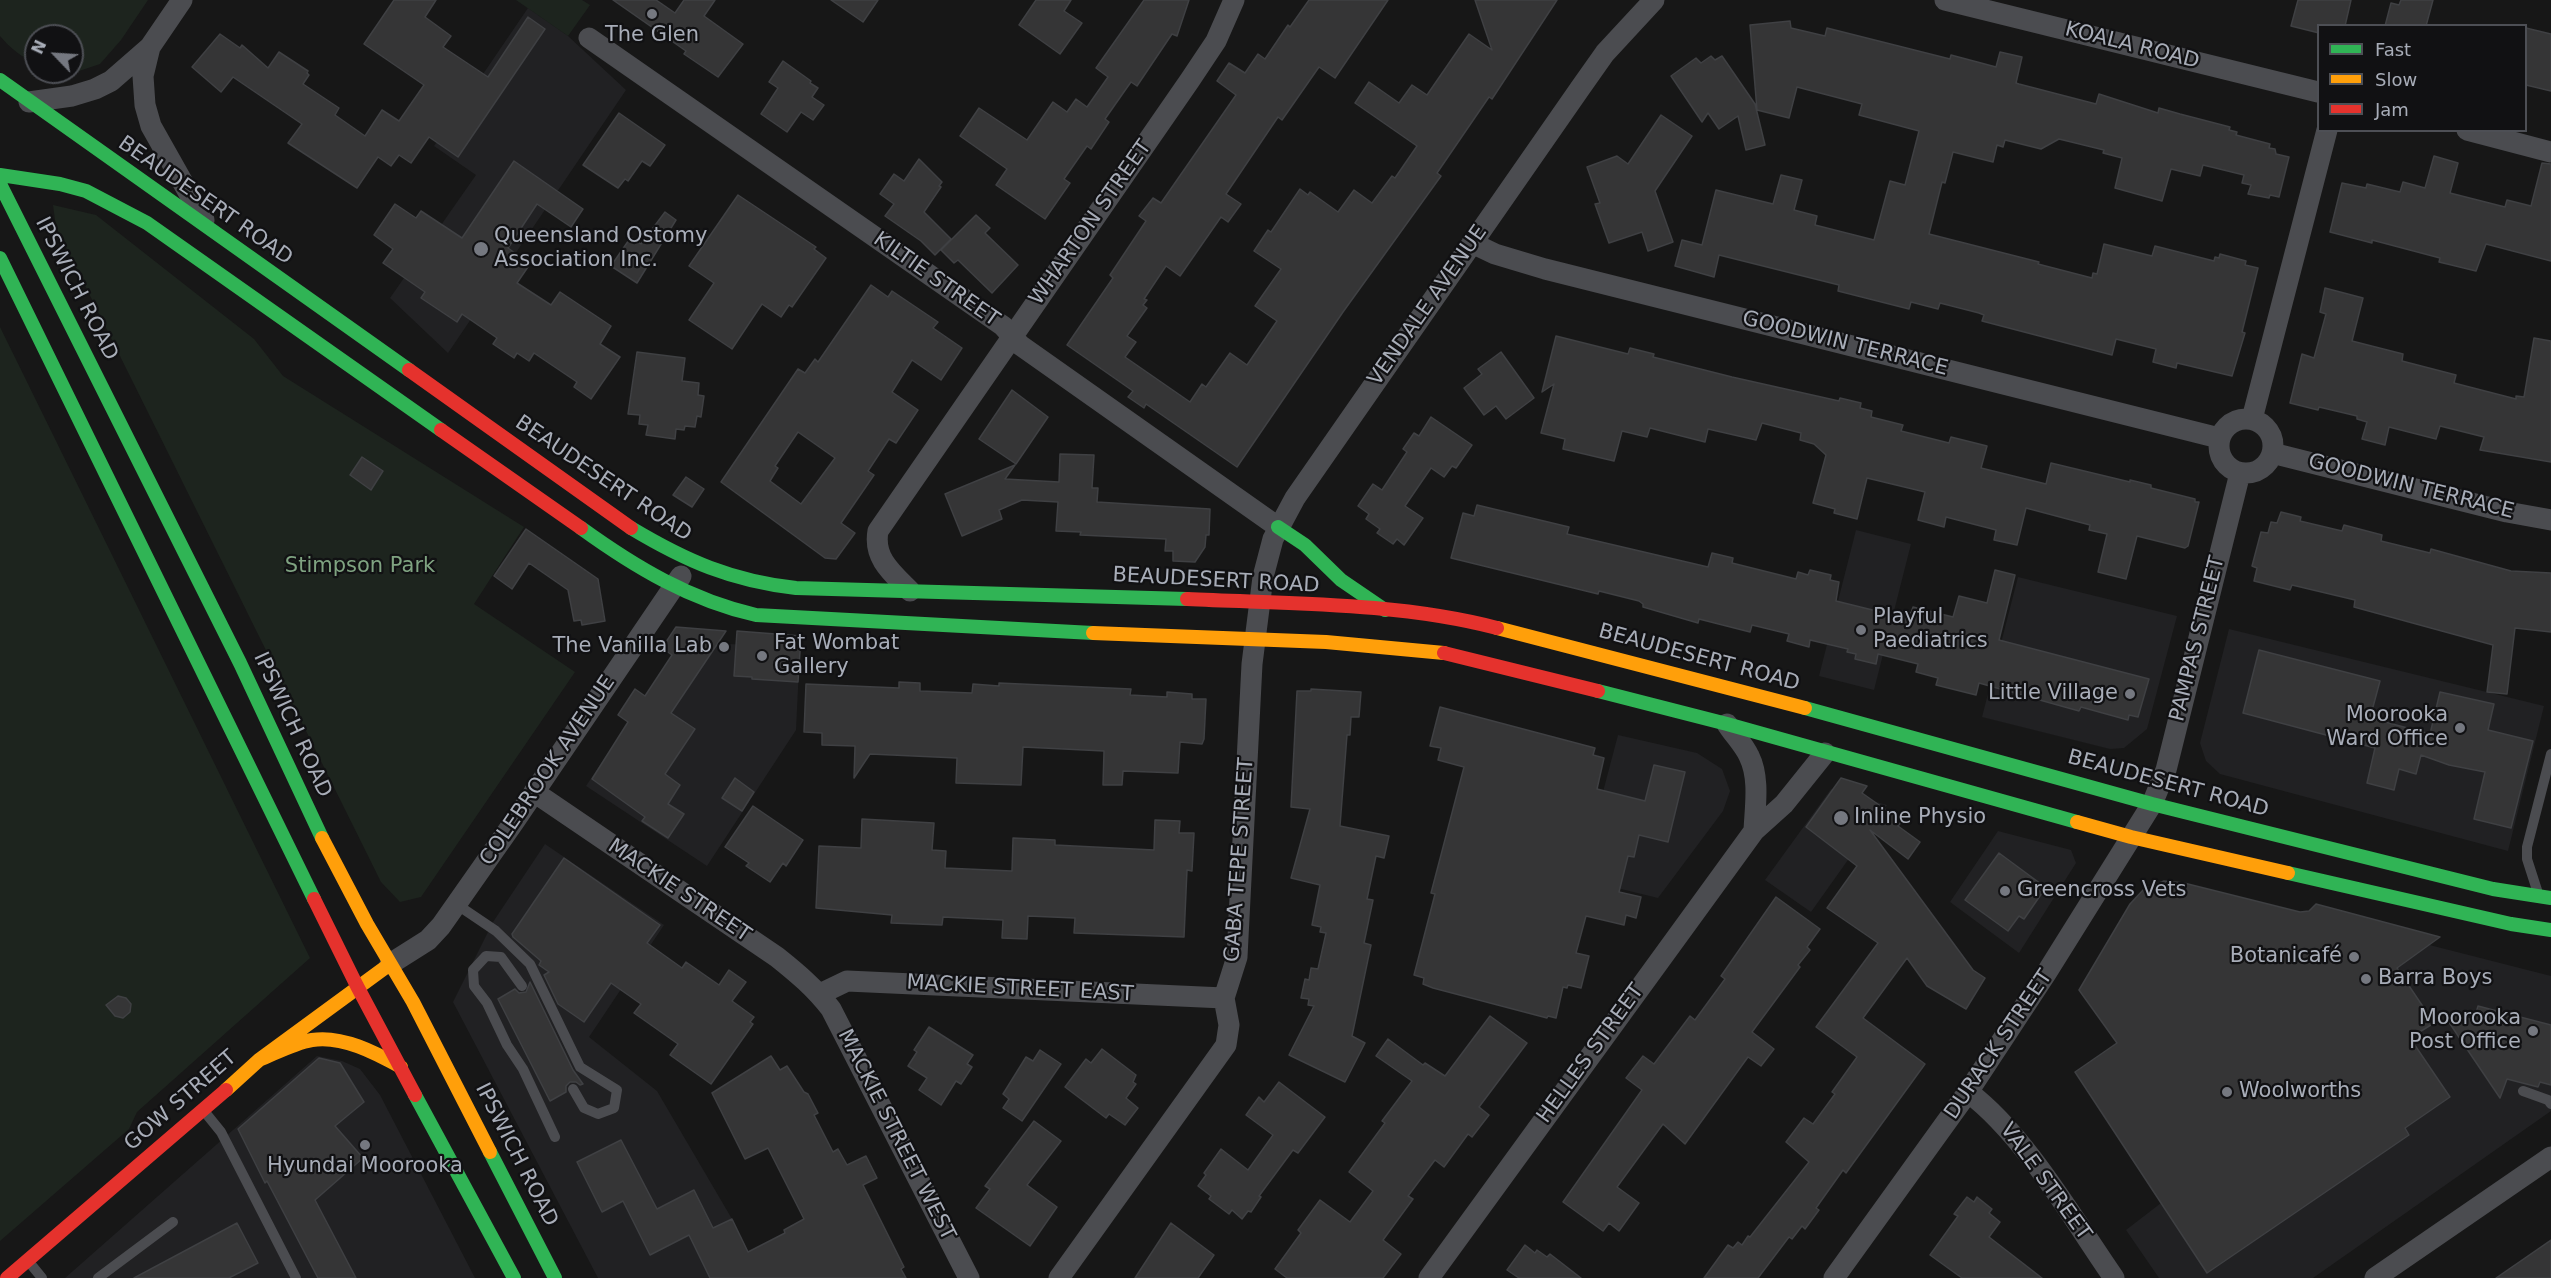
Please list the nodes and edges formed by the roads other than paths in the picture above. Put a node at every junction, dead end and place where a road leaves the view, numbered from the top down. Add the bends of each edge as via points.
1 (182, 0) edge
2 (1234, 0) edge
3 (1654, 0) edge
4 (1945, 0) edge
5 (589, 39) dead end
6 (150, 47) junction
7 (0, 80) edge
8 (2317, 93) edge
9 (29, 102) junction
10 (2326, 132) edge
11 (2475, 132) edge
12 (2551, 152) edge
13 (0, 175) edge
14 (0, 184) edge
15 (208, 229) junction
16 (1472, 243) junction
17 (0, 258) edge
18 (1013, 337) junction
19 (2252, 419) junction
20 (2219, 438) junction
21 (2272, 453) junction
22 (2240, 473) junction
23 (2551, 520) edge
24 (1278, 527) junction
25 (690, 562) junction
26 (674, 587) junction
27 (910, 591) junction
28 (1260, 604) junction
29 (1387, 611) junction
30 (1255, 638) junction
31 (1727, 724) junction
32 (1825, 753) junction
33 (2551, 754) edge
34 (534, 792) junction
35 (2152, 804) junction
36 (1754, 831) junction
37 (2131, 837) junction
38 (2546, 898) edge
39 (456, 904) junction
40 (2551, 930) edge
41 (390, 964) junction
42 (357, 986) junction
43 (522, 986) dead end
44 (820, 994) junction
45 (1224, 998) junction
46 (259, 1059) junction
47 (401, 1067) junction
48 (573, 1089) dead end
49 (2523, 1091) dead end
50 (1968, 1092) junction
51 (2551, 1104) edge
52 (204, 1110) junction
53 (555, 1137) dead end
54 (2551, 1157) edge
55 (173, 1222) dead end
56 (28, 1260) junction
57 (7, 1278) edge
58 (42, 1278) edge
59 (98, 1278) edge
60 (297, 1278) edge
61 (514, 1278) edge
62 (555, 1278) edge
63 (969, 1278) edge
64 (1059, 1278) edge
65 (1429, 1278) edge
66 (1834, 1278) edge
67 (2114, 1278) edge
68 (2375, 1278) edge

1 - 6 street
2 - 18 street, WHARTON STREET via 1216,41
3 - 16 street, VENDALE AVENUE via 1605,53
4 - 8 street, KOALA ROAD
5 - 18 street, KILTIE STREET via 1003,326
6 - 9 street via 111,81 95,89
6 - 15 street via 144,76 145,105 152,126
7 - 9 main road, BEAUDESERT ROAD
9 - 15 main road, BEAUDESERT ROAD
10 - 19 street
11 - 12 street
13 - 26 main road via 86,191 147,224 633,565
14 - 41 main road, IPSWICH ROAD via 240,663 301,796
15 - 25 main road, BEAUDESERT ROAD via 628,526
16 - 20 street, GOODWIN TERRACE via 1545,269
16 - 24 street, VENDALE AVENUE
17 - 42 main road
18 - 24 street, KILTIE STREET
18 - 27 street, WHARTON STREET via 878,531 879,555
19 - 20 street via 2236,420
19 - 21 street via 2267,428
20 - 22 street via 2220,456
21 - 22 street via 2257,472
21 - 23 street, GOODWIN TERRACE
22 - 35 street, PAMPAS STREET via 2166,770
24 - 28 street, VENDALE AVENUE via 1267,557
24 - 29 main road via 1305,545 1341,580
25 - 26 street, COLEBROOK AVENUE
25 - 27 main road, BEAUDESERT ROAD via 738,580 765,585
26 - 30 main road via 756,615
26 - 34 street, COLEBROOK AVENUE
27 - 28 main road, BEAUDESERT ROAD
28 - 29 main road, BEAUDESERT ROAD
28 - 30 street, VENDALE AVENUE
29 - 35 main road, BEAUDESERT ROAD via 1471,621
30 - 31 main road via 1418,648 1462,656
30 - 45 street, GABA TEPE STREET via 1237,957
31 - 32 main road
31 - 36 street via 1749,756 1754,772
32 - 36 street, HELLES STREET via 1784,804
32 - 37 main road
33 - 38 lane via 2527,847 2527,859
34 - 39 street, COLEBROOK AVENUE
34 - 44 street, MACKIE STREET via 777,957
35 - 37 street, DURACK STREET
35 - 38 main road, BEAUDESERT ROAD via 2493,890
36 - 65 street, HELLES STREET
37 - 40 main road
37 - 50 street, DURACK STREET
39 - 41 street, COLEBROOK AVENUE via 428,940
39 - 48 lane via 496,932 530,964 580,1067 617,1090 614,1108 598,1114 584,1108
41 - 42 main road, GOW STREET
41 - 62 main road, IPSWICH ROAD
42 - 46 main road, GOW STREET
42 - 47 main road
43 - 53 lane via 501,957 486,956 473,970 474,986 523,1069
44 - 45 street, MACKIE STREET EAST via 847,981
44 - 63 street, MACKIE STREET WEST
45 - 64 street, GABA TEPE STREET via 1229,1025 1226,1045
46 - 47 main road via 315,1039 378,1054
46 - 52 main road, GOW STREET
47 - 61 main road
49 - 51 lane
50 - 66 street, DURACK STREET
50 - 67 street, VALE STREET via 2007,1128
52 - 56 main road, GOW STREET
52 - 60 lane via 220,1132
54 - 68 street
55 - 59 lane
56 - 57 main road, GOW STREET
56 - 58 lane

